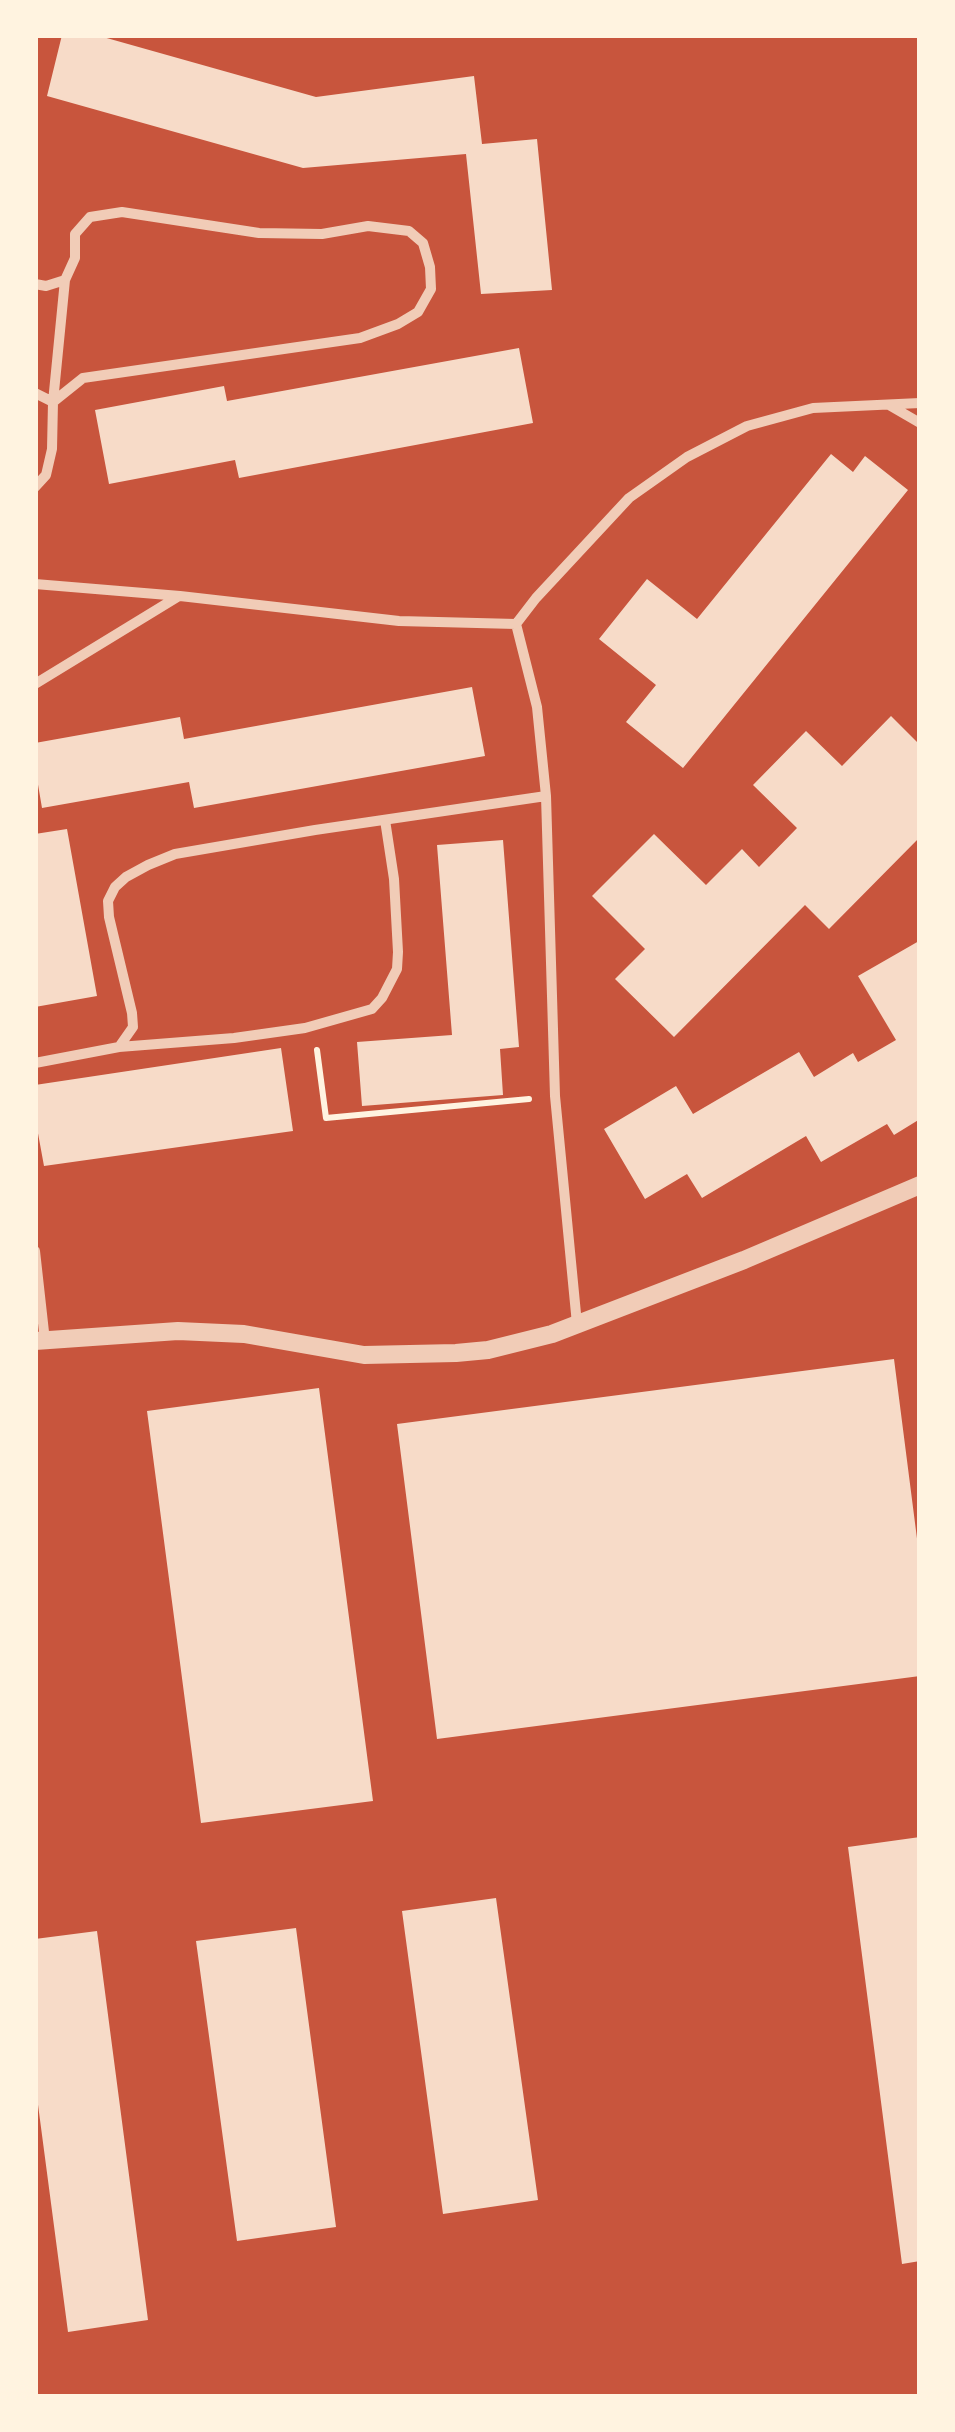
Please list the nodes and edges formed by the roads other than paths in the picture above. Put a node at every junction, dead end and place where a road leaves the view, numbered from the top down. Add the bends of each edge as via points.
1 (65, 280) junction
2 (35, 284) edge
3 (35, 392) edge
4 (53, 402) junction
5 (920, 403) edge
6 (888, 404) junction
7 (920, 423) edge
8 (35, 487) edge
9 (35, 584) edge
10 (180, 596) junction
11 (516, 624) junction
12 (35, 684) edge
13 (546, 796) junction
14 (384, 820) junction
15 (119, 1047) junction
16 (35, 1063) edge
17 (920, 1185) edge
18 (35, 1250) edge
19 (577, 1324) junction
20 (40, 1341) edge

1 - 2 street
1 - 4 street
1 - 4 street via 76,234 90,217 122,212 259,234 368,226 409,231 423,243 431,289 418,312 360,338 83,378
3 - 4 street
4 - 8 street via 52,448 46,475
5 - 6 street
6 - 7 street
6 - 11 street via 813,408 747,426 687,457 629,498
9 - 10 street
10 - 11 street via 400,621
10 - 12 street
11 - 13 street via 537,707
13 - 14 street
13 - 19 street via 555,1096
14 - 15 street via 175,854 126,877 108,901 132,1013 133,1028
14 - 15 street via 397,969 372,1010 234,1038
15 - 16 street
17 - 19 street
18 - 20 street
19 - 20 street via 488,1350 416,1355 364,1355 244,1334 178,1331

